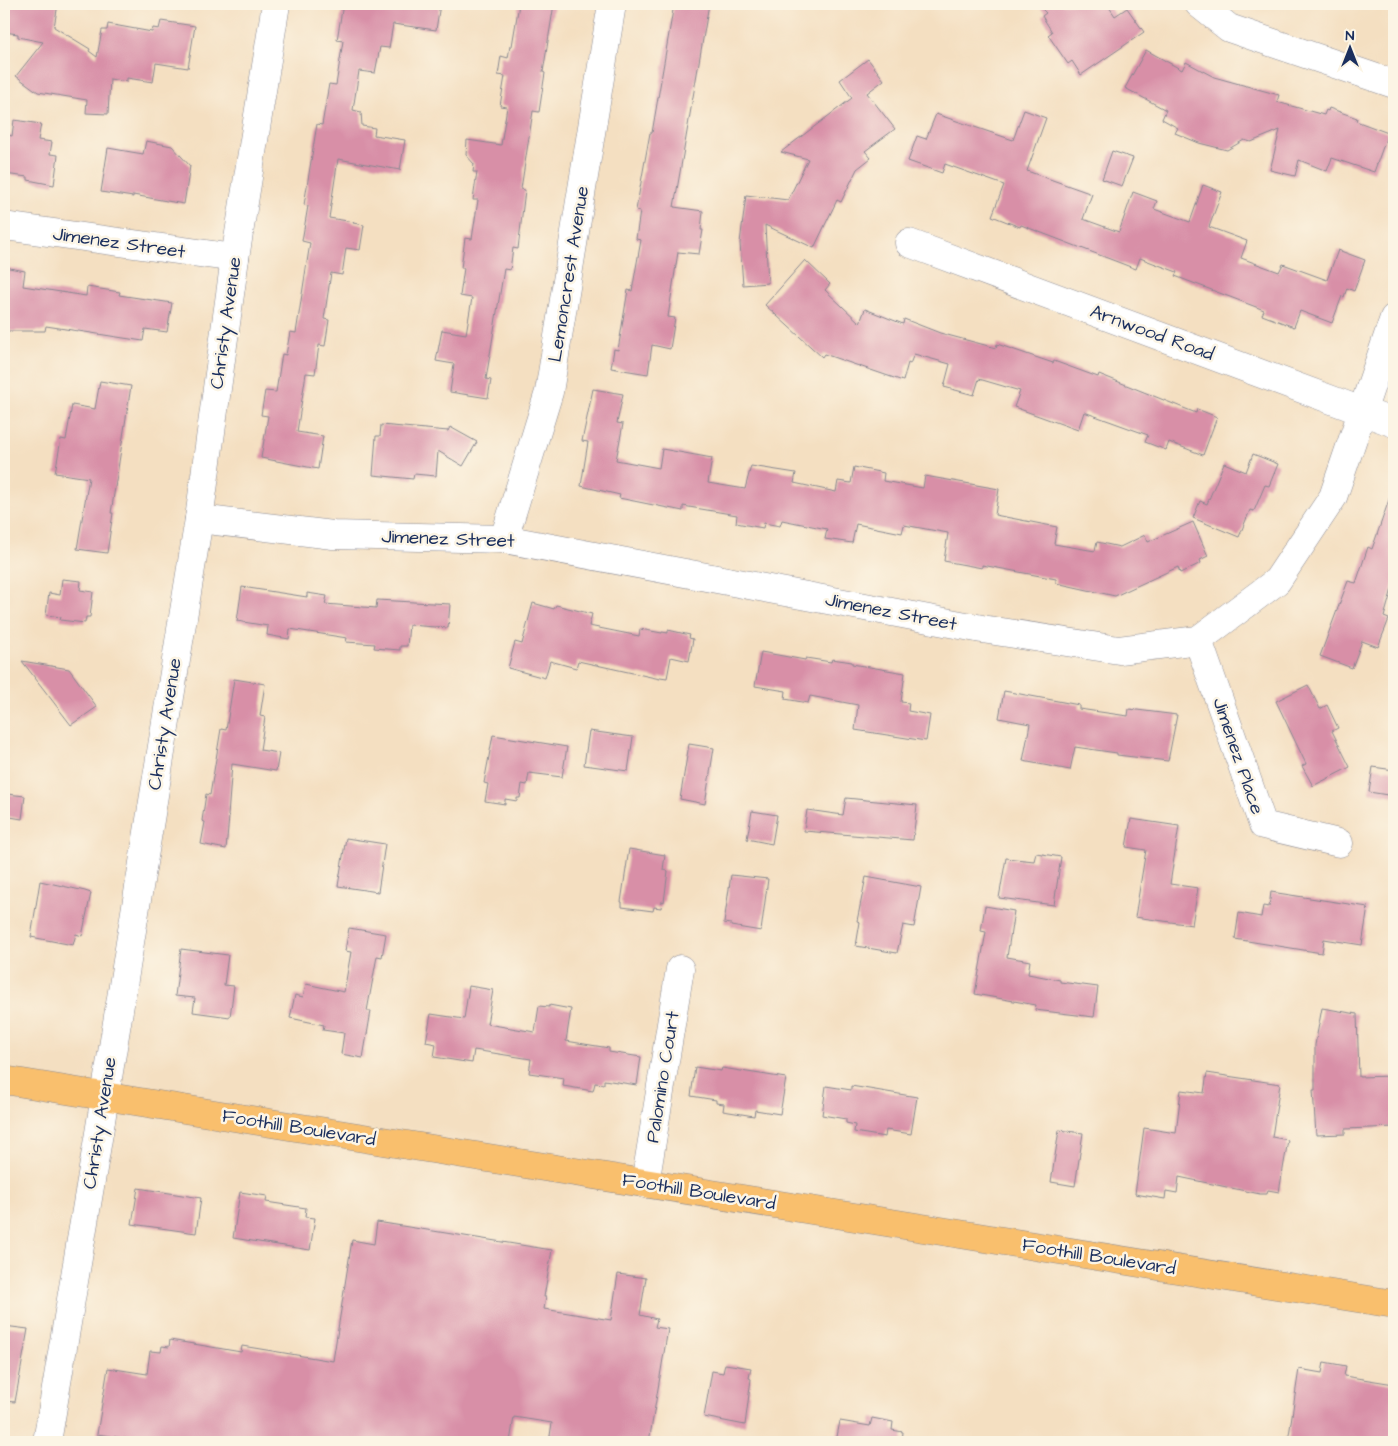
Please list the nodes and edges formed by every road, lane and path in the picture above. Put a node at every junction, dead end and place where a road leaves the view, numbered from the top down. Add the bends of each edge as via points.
1 (276, 4) edge
2 (612, 4) edge
3 (1199, 4) edge
4 (1394, 84) edge
5 (4, 226) edge
6 (909, 243) dead end
7 (235, 258) junction
8 (1394, 318) edge
9 (1362, 410) junction
10 (1394, 422) edge
11 (199, 519) junction
12 (504, 539) junction
13 (1198, 640) junction
14 (1340, 844) dead end
15 (680, 969) dead end
16 (4, 1080) edge
17 (104, 1096) junction
18 (645, 1184) junction
19 (1394, 1304) edge
20 (47, 1442) edge

1 - 7 street, Christy Avenue
2 - 12 street, Lemoncrest Avenue via 549,392
3 - 4 street via 1229,28
5 - 7 street, Jimenez Street
6 - 9 street, Arnwood Road
7 - 11 street, Christy Avenue
8 - 9 street, Jimenez Street
9 - 10 street, Arnwood Road
9 - 13 street, Jimenez Street via 1334,496 1277,581
11 - 12 street, Jimenez Street via 333,535
11 - 17 street, Christy Avenue
12 - 13 street, Jimenez Street via 982,629 1119,650
13 - 14 street, Jimenez Place via 1263,825
15 - 18 street, Palomino Court
16 - 17 main road, Foothill Boulevard
17 - 18 main road, Foothill Boulevard
17 - 20 street, Christy Avenue
18 - 19 main road, Foothill Boulevard

